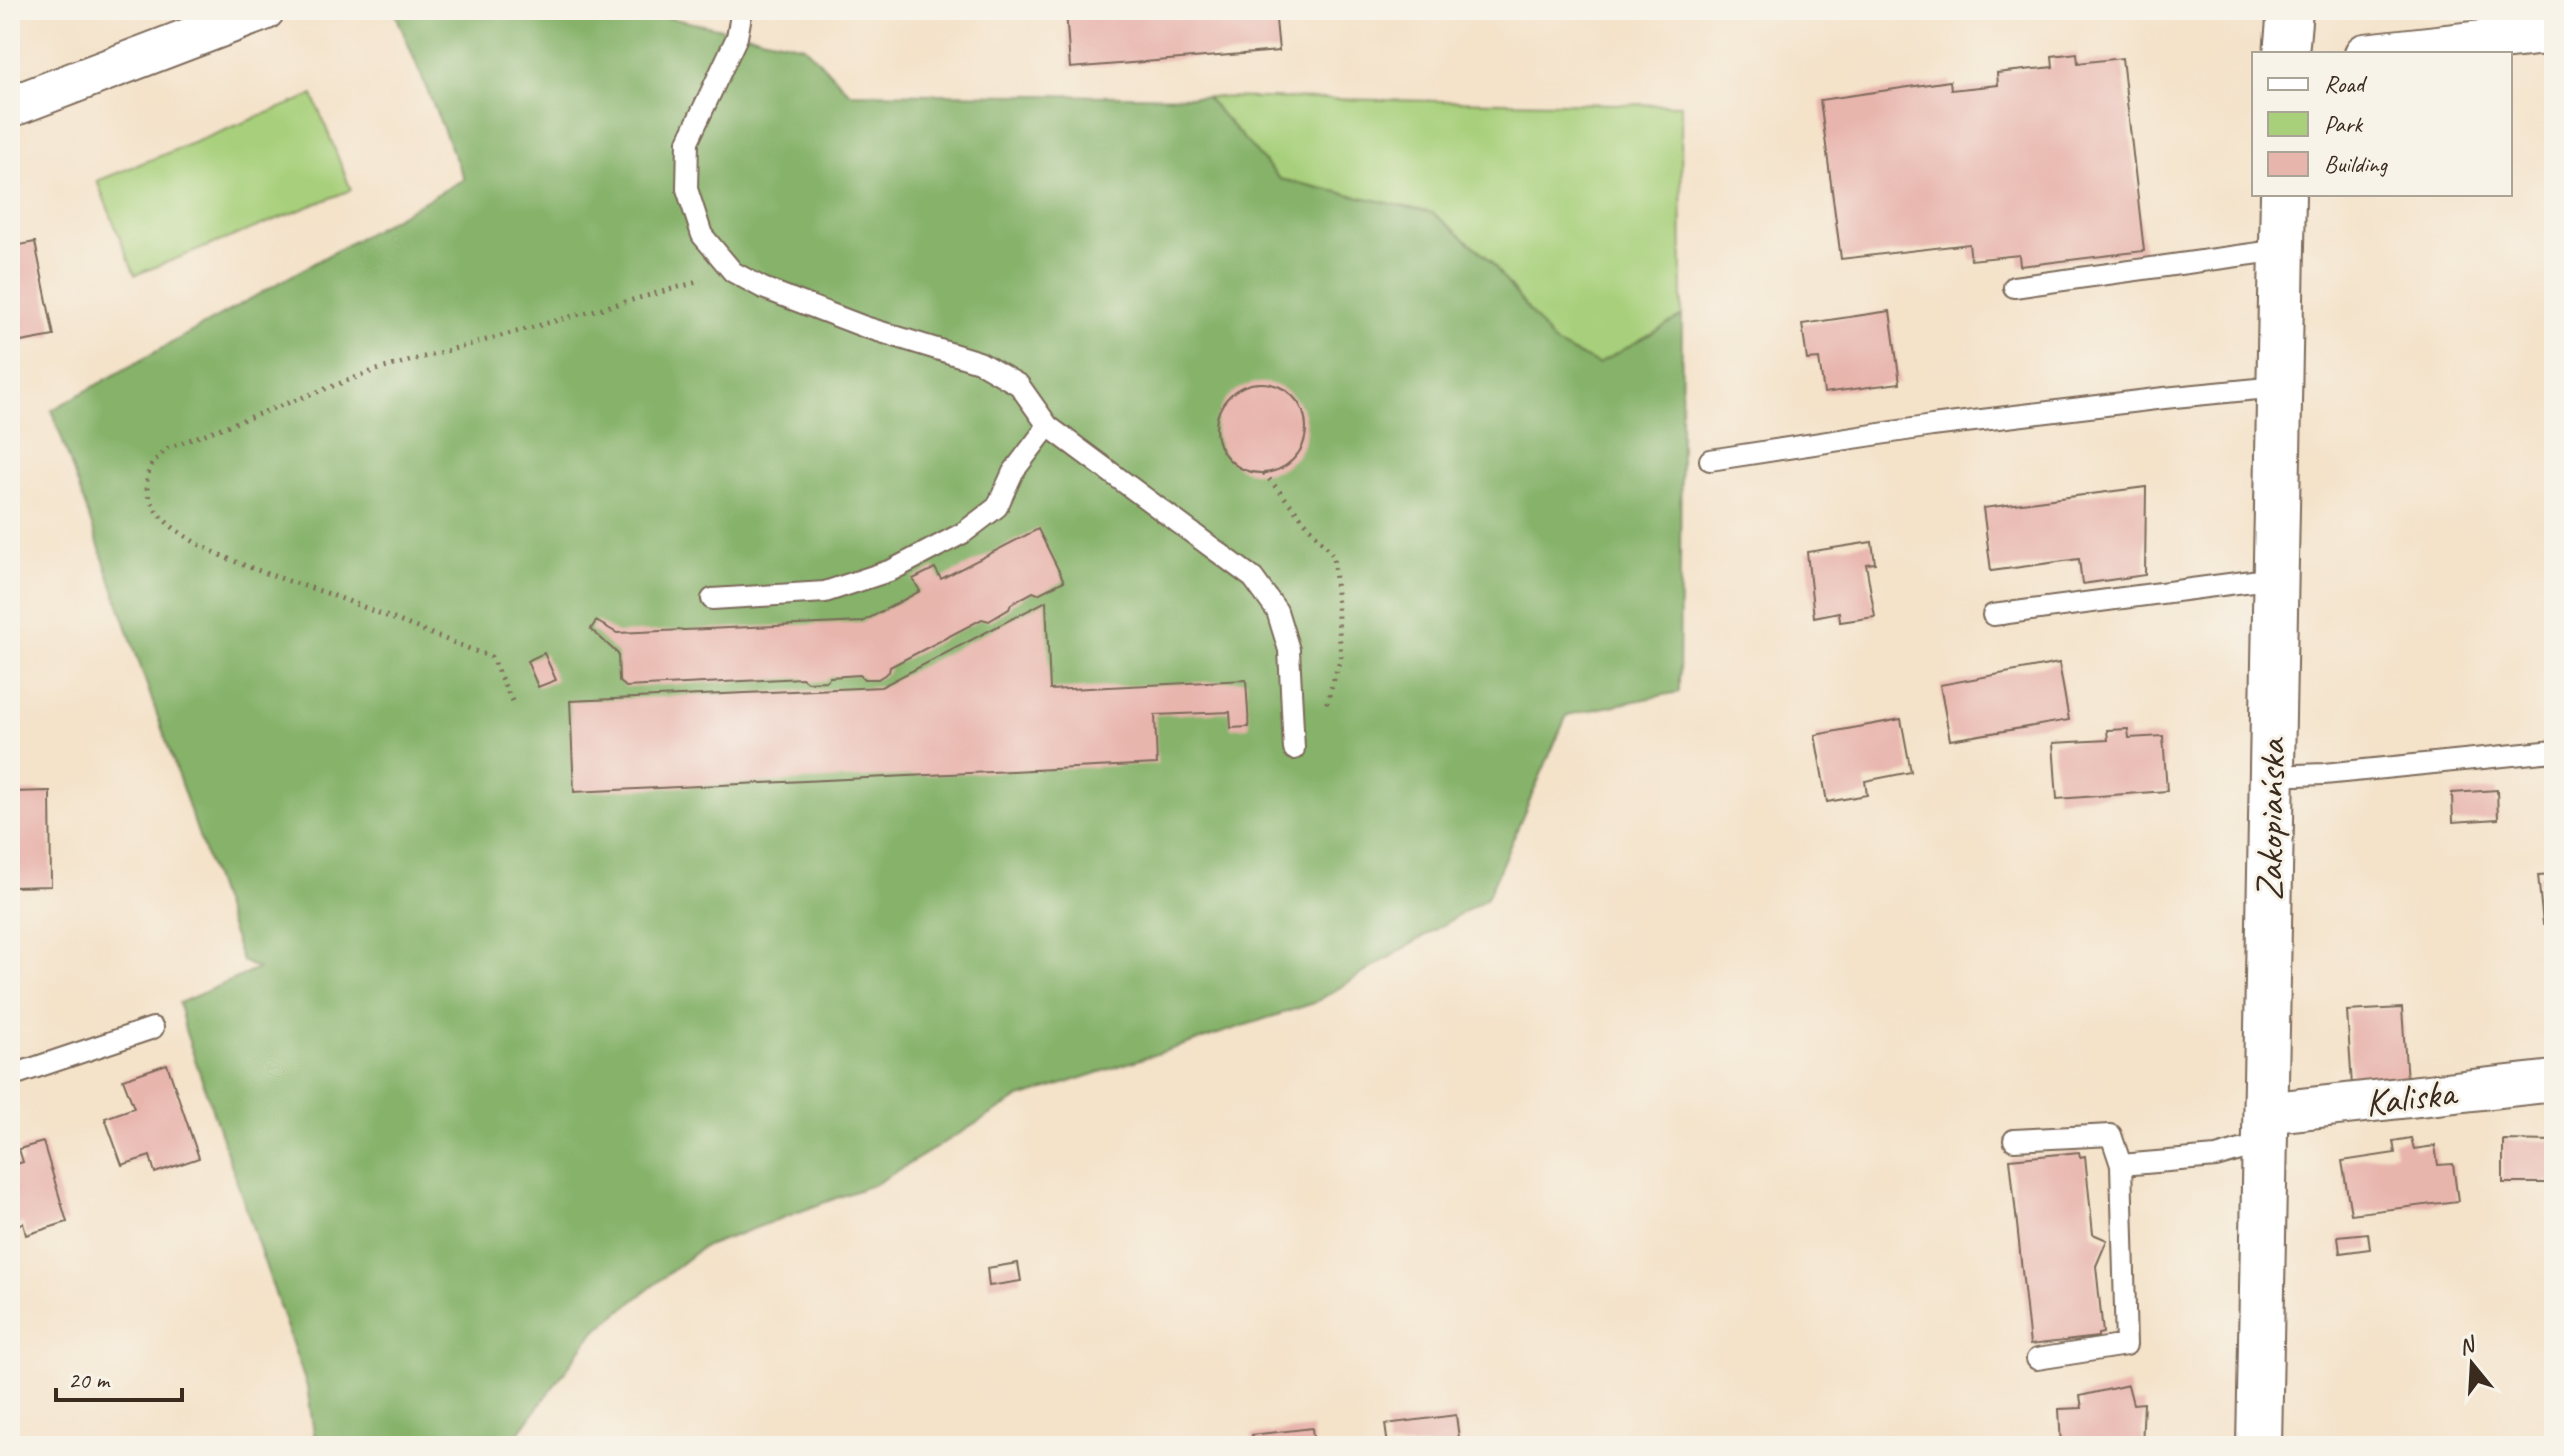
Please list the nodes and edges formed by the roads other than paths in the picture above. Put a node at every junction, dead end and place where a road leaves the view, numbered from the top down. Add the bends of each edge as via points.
1 (264, 10) edge
2 (742, 10) edge
3 (2282, 10) edge
4 (2290, 10) edge
5 (2554, 33) edge
6 (2286, 52) edge
7 (2286, 52) edge
8 (2383, 52) edge
9 (10, 107) edge
10 (2283, 196) edge
11 (2281, 250) junction
12 (2014, 287) dead end
13 (2278, 387) junction
14 (1048, 426) junction
15 (1710, 460) dead end
16 (2275, 578) junction
17 (712, 599) dead end
18 (1993, 615) dead end
19 (1294, 749) road end
20 (2554, 751) edge
21 (2270, 776) junction
22 (153, 1028) dead end
23 (10, 1076) edge
24 (2554, 1081) edge
25 (2265, 1128) junction
26 (2014, 1140) dead end
27 (2121, 1165) junction
28 (2037, 1359) dead end
29 (2259, 1446) edge

1 - 9 street
2 - 14 lane via 737,37 688,141 687,189 702,235 733,272 763,288 979,362 1019,385
3 - 6 main road
4 - 7 main road
5 - 8 street
10 - 11 main road, Zakopiańska
11 - 12 lane
11 - 13 main road, Zakopiańska
13 - 15 lane via 1948,424
13 - 16 main road, Zakopiańska
14 - 17 lane via 1013,472 997,507 963,533 892,570 825,592
14 - 19 lane via 1253,578 1277,611 1289,650
16 - 18 lane
16 - 21 main road, Zakopiańska
20 - 21 lane
21 - 25 main road, Zakopiańska
22 - 23 lane
24 - 25 street, Kaliska
25 - 27 lane via 2216,1157
25 - 29 main road, Zakopiańska
26 - 27 lane via 2111,1135
27 - 28 lane via 2126,1345

